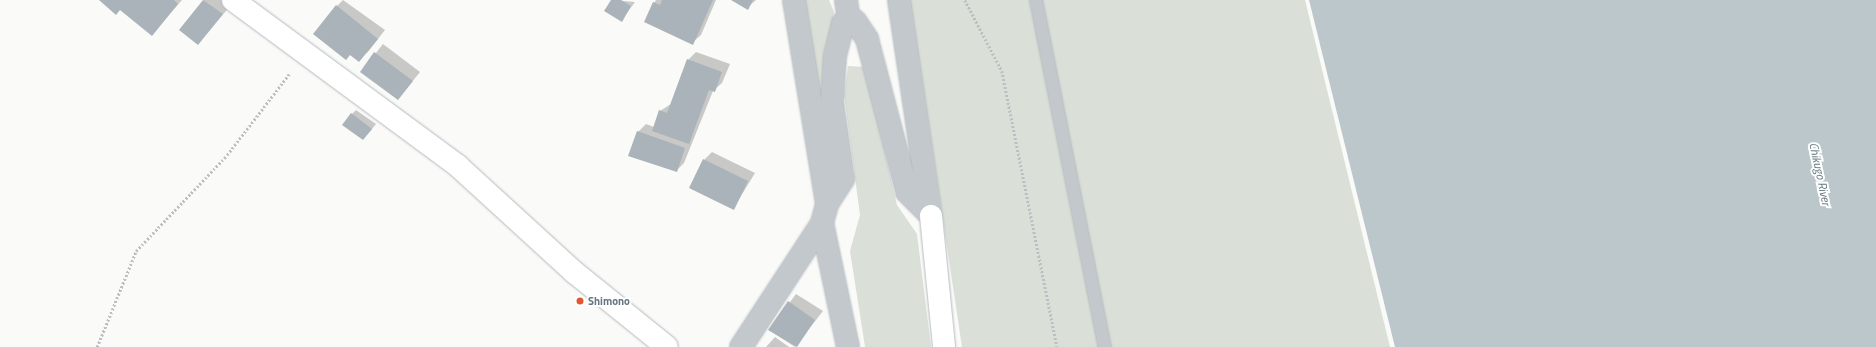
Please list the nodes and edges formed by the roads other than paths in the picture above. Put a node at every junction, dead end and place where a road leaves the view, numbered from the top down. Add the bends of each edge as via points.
1 (233, 0) edge
2 (794, 0) edge
3 (846, 0) edge
4 (899, 0) edge
5 (1036, 0) edge
6 (849, 22) junction
7 (825, 213) junction
8 (931, 216) junction
9 (667, 347) edge
10 (741, 347) edge
11 (848, 347) edge
12 (944, 347) edge
13 (1105, 347) edge

1 - 9 street via 458,166 574,272
2 - 7 street
3 - 6 street
4 - 8 street
5 - 13 lane
6 - 7 street via 843,23 835,56 832,102 843,179
6 - 8 street via 855,21 867,39 907,192
7 - 10 street
7 - 11 street
8 - 12 street

